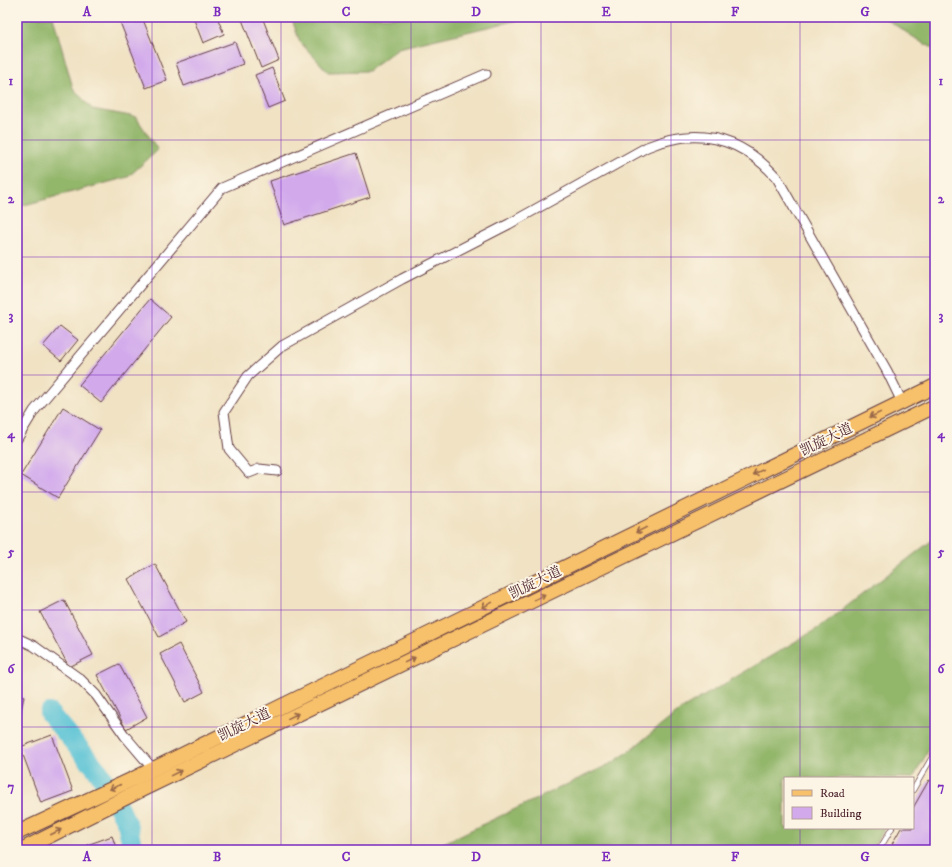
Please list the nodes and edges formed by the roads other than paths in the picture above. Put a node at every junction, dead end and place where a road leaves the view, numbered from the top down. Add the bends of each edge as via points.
1 (486, 74) dead end
2 (935, 386) edge
3 (902, 402) junction
4 (935, 406) edge
5 (17, 439) edge
6 (277, 472) dead end
7 (17, 638) edge
8 (935, 752) edge
9 (153, 769) junction
10 (138, 784) junction
11 (914, 788) edge
12 (891, 829) edge
13 (17, 833) edge
14 (21, 850) edge
15 (879, 850) edge

1 - 5 street via 222,188 34,411
2 - 3 main road, 凯旋大道
3 - 6 street via 887,371 777,178 758,159 734,145 722,140 684,136 647,146 510,224 402,279 282,346 248,376 224,412 229,449 249,473 259,469
3 -> 9 main road, 凯旋大道
10 -> 4 main road, 凯旋大道
7 - 9 street via 34,646 80,680 96,696
8 - 11 lane
9 - 10 main road, 凯旋大道
10 -> 13 main road via 95,796
14 -> 10 main road via 104,808
12 - 15 lane

